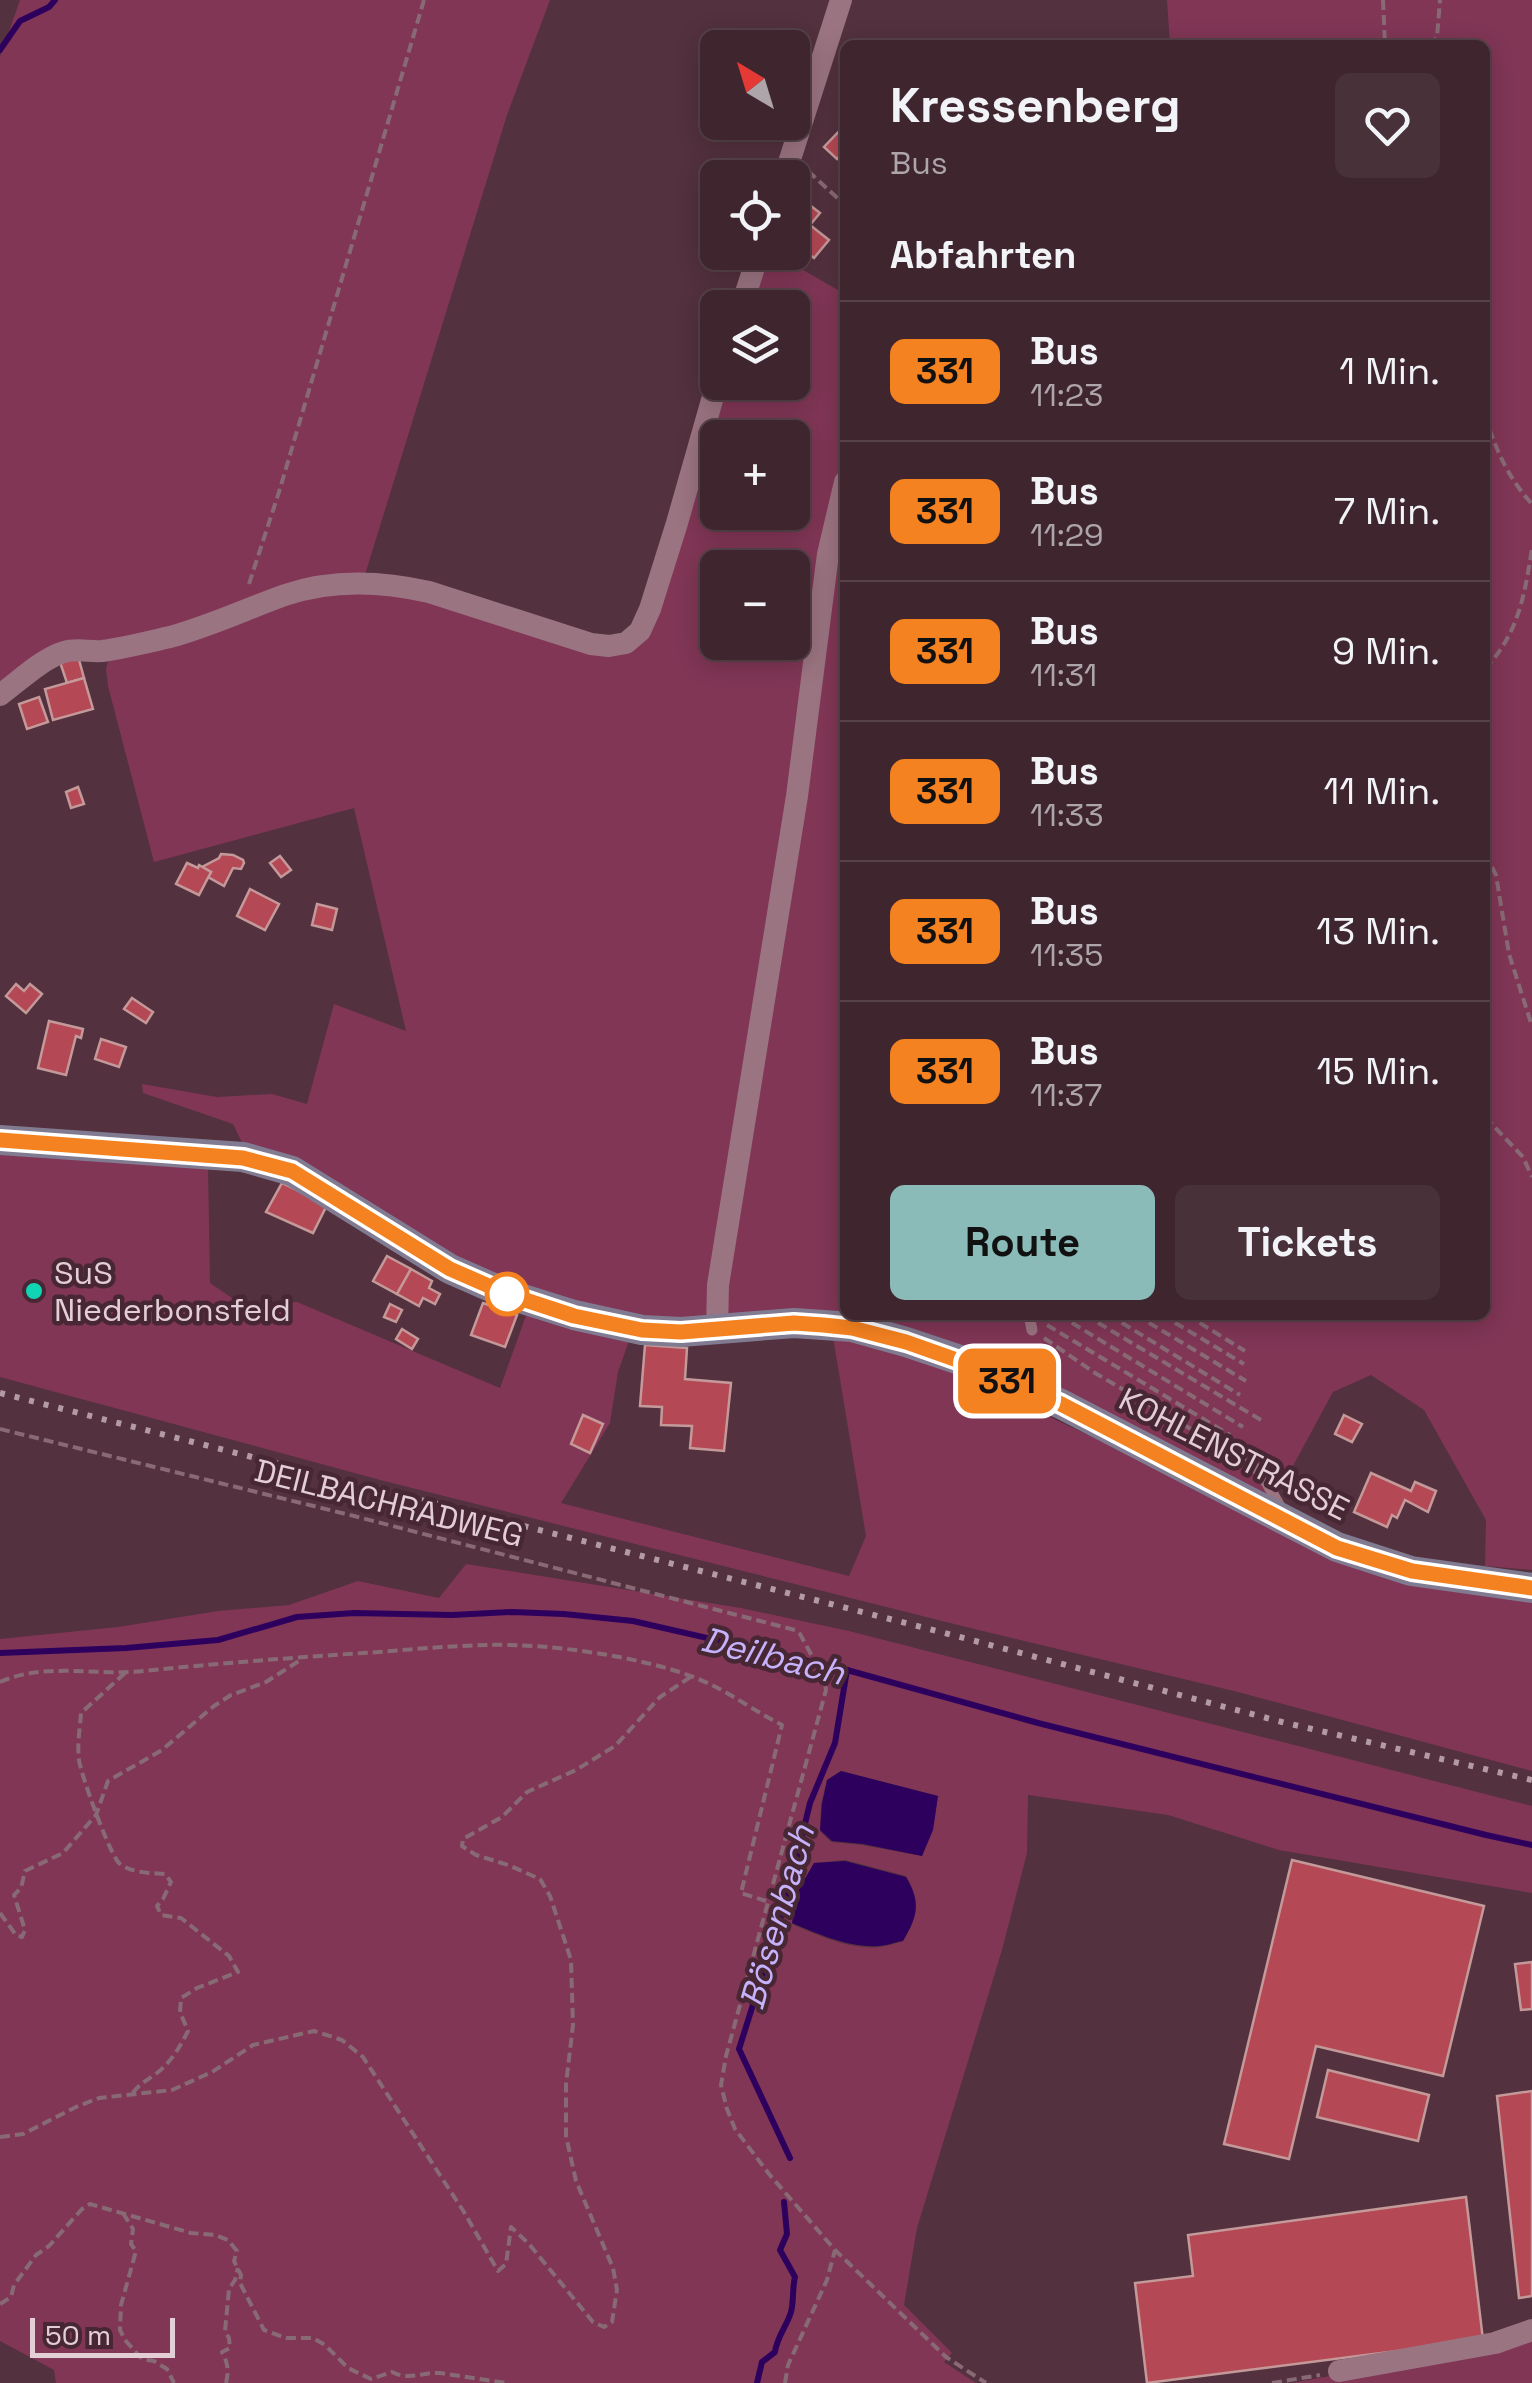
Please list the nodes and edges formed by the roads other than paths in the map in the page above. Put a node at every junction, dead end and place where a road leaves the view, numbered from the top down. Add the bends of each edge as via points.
1 (842, 0) edge
2 (790, 160) edge
3 (712, 400) edge
4 (840, 503) edge
5 (0, 694) edge
6 (0, 1140) edge
7 (1033, 1320) edge
8 (1037, 1326) road end
9 (718, 1330) junction
10 (1227, 1451) road end
11 (1289, 1523) junction
12 (1532, 1588) edge
13 (1532, 2330) edge
14 (1339, 2371) road end

1 - 2 street
3 - 5 street via 660,582 640,631 626,643 591,644 429,592 376,583 319,586 168,637 63,652
4 - 9 street via 718,1285
6 - 9 main road, KOHLENSTRASSE via 243,1158 292,1171 450,1269 507,1294 642,1330
7 - 8 lane
9 - 11 main road, KOHLENSTRASSE via 832,1326 923,1348 1061,1404
10 - 11 lane via 1260,1471
11 - 12 main road, KOHLENSTRASSE via 1337,1548 1412,1571
13 - 14 street

